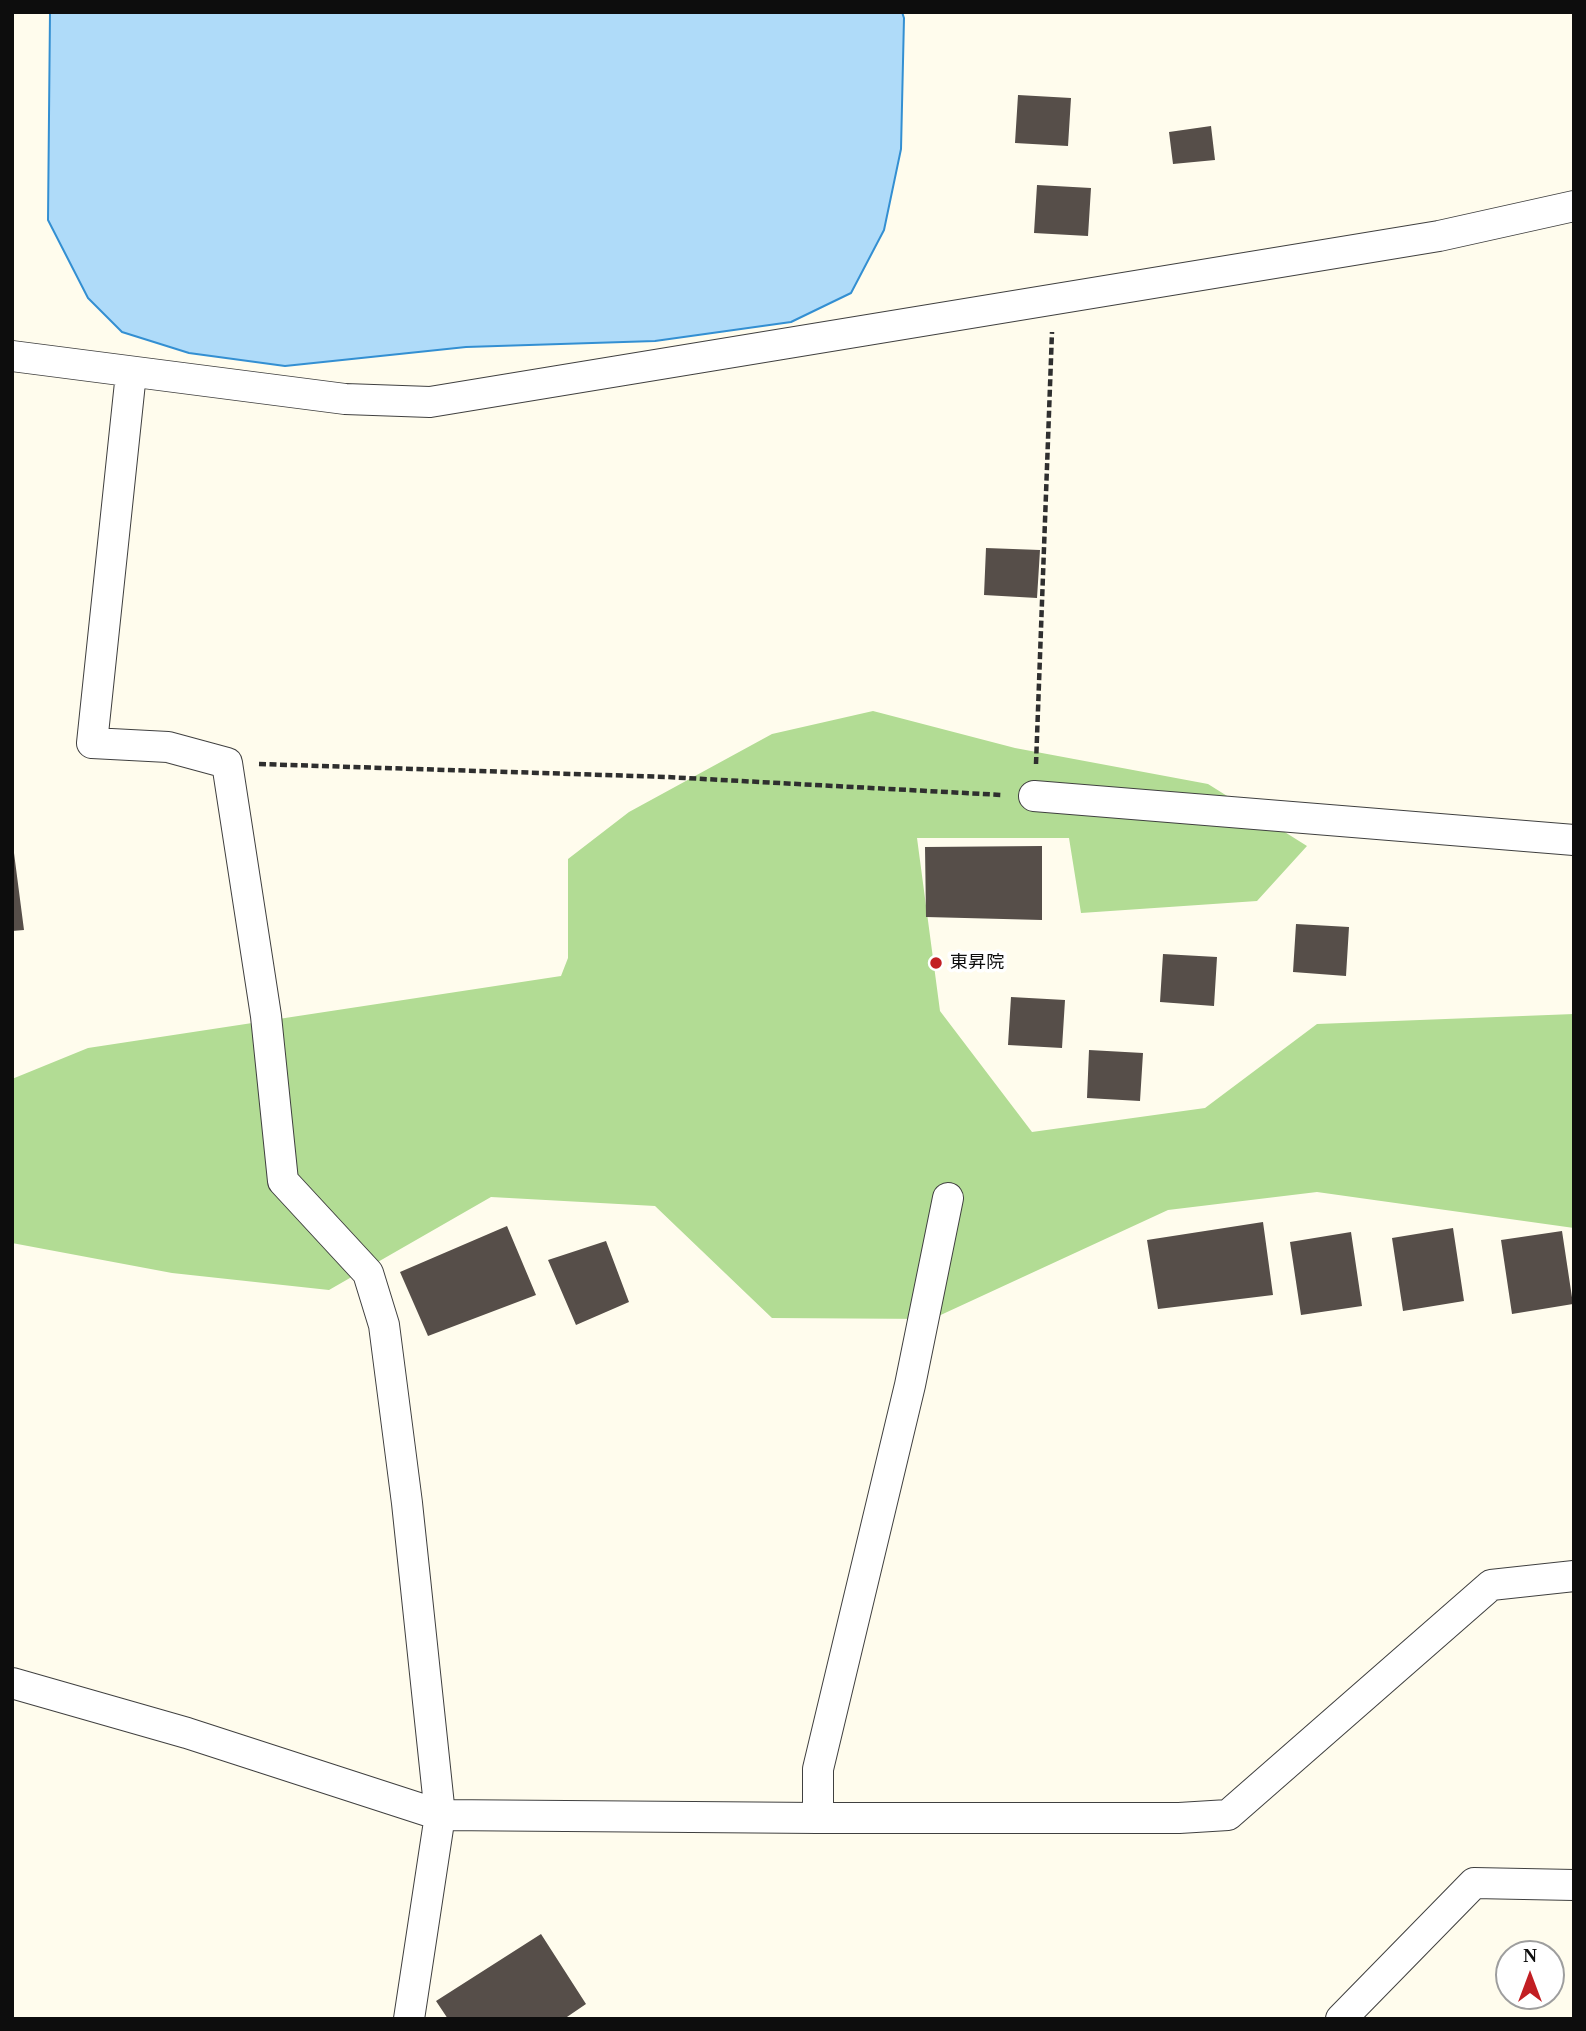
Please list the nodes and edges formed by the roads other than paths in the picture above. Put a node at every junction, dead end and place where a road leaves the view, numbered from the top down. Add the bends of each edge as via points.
1 (1574, 206) edge
2 (12, 356) edge
3 (131, 373) junction
4 (1034, 796) road end
5 (1574, 840) edge
6 (948, 1198) dead end
7 (1574, 1576) edge
8 (12, 1684) edge
9 (440, 1815) junction
10 (818, 1818) junction
11 (1574, 1885) edge
12 (408, 2019) edge
13 (1341, 2019) edge

1 - 3 street via 1439,236 430,402 345,399
2 - 3 street
3 - 9 street via 92,743 167,747 227,763 266,1016 283,1181 368,1273 384,1325
4 - 5 street
6 - 10 street via 910,1385 818,1769
7 - 10 street via 1491,1585 1228,1815
8 - 9 street via 187,1733
9 - 10 street
9 - 12 street
11 - 13 street via 1475,1884

